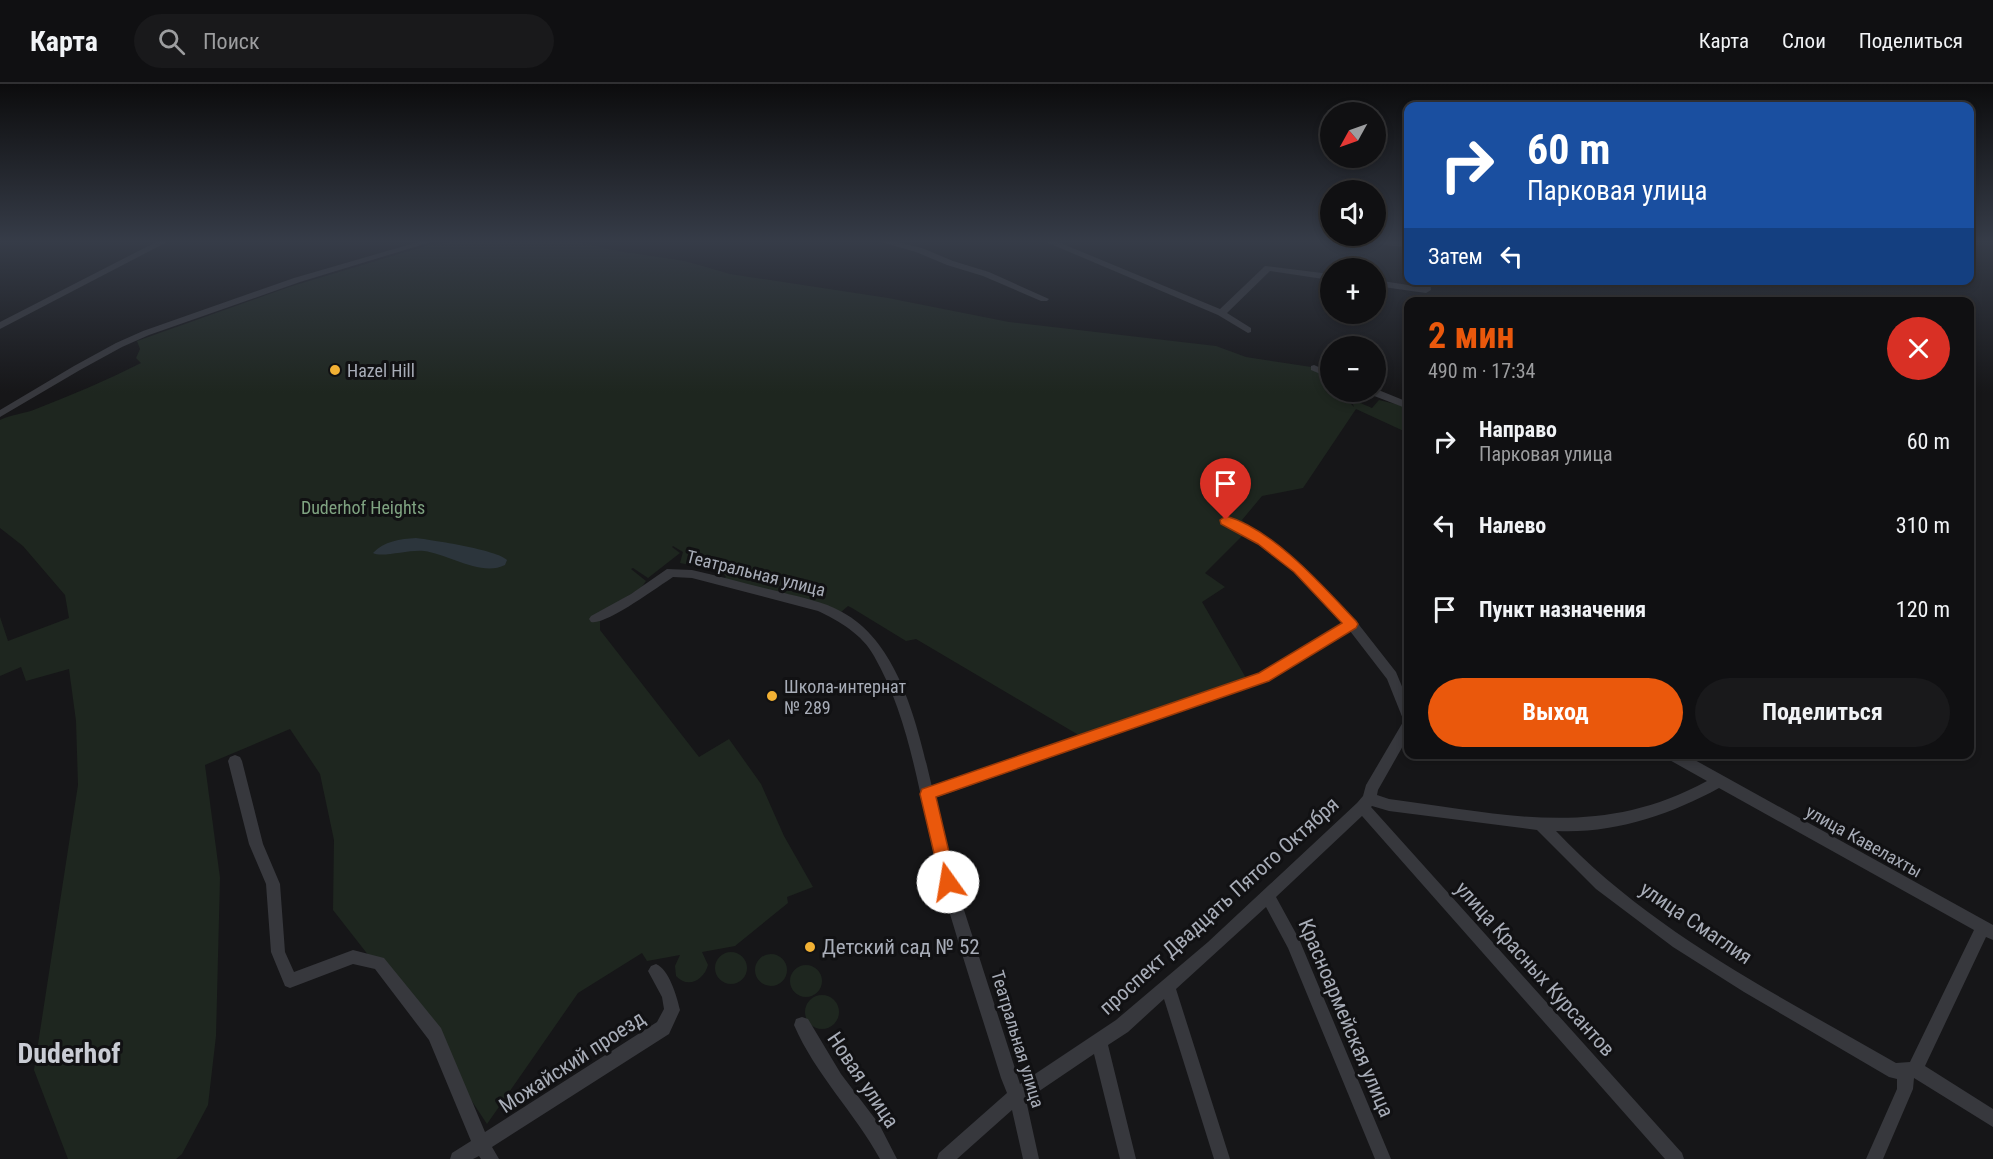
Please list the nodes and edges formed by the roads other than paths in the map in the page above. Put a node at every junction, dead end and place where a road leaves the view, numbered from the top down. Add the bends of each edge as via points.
1 (66, 292) edge
2 (262, 292) edge
3 (1031, 292) edge
4 (1169, 292) edge
5 (1243, 292) edge
6 (1044, 298) dead end
7 (1221, 314) junction
8 (0, 326) edge
9 (1248, 330) dead end
10 (1314, 369) dead end
11 (1320, 371) edge
12 (1386, 397) edge
13 (1404, 404) edge
14 (0, 414) edge
15 (1226, 520) dead end
16 (594, 619) dead end
17 (1352, 624) junction
18 (1404, 705) edge
19 (1404, 733) edge
20 (1679, 759) edge
21 (235, 761) dead end
22 (1717, 782) junction
23 (927, 794) junction
24 (1366, 803) junction
25 (1539, 822) junction
26 (1268, 896) junction
27 (1988, 930) edge
28 (656, 970) dead end
29 (1168, 986) junction
30 (802, 1025) dead end
31 (1099, 1041) junction
32 (1911, 1070) junction
33 (1017, 1096) junction
34 (1993, 1119) edge
35 (487, 1152) edge
36 (458, 1159) edge
37 (889, 1159) edge
38 (945, 1159) edge
39 (1031, 1159) edge
40 (1128, 1159) edge
41 (1222, 1159) edge
42 (1383, 1159) edge
43 (1676, 1159) edge
44 (1874, 1159) edge

1 - 8 street
2 - 14 street via 119,345
3 - 6 street
4 - 7 street
5 - 7 street
7 - 9 street
10 - 11 street
12 - 13 street
15 - 17 street via 1263,541 1299,569
16 - 23 street, Театральная улица via 671,572 806,603 840,616 878,651 901,703
17 - 18 street via 1392,676
17 - 23 street via 1264,677
19 - 24 street, проспект Двадцать Пятого Октября
20 - 22 street, улица Кавелахты
21 - 35 street via 256,844 273,884 278,952 290,981 353,957 379,963 435,1034
22 - 25 street via 1683,800 1630,817 1565,825
22 - 27 street, улица Кавелахты
23 - 33 street, Театральная улица via 948,882
24 - 25 street
24 - 26 street, проспект Двадцать Пятого Октября
24 - 43 street, улица Красных Курсантов
25 - 32 street, улица Смаглия via 1608,891 1658,928 1895,1071
26 - 29 street, проспект Двадцать Пятого Октября
26 - 42 street, Красноармейская улица via 1294,944
27 - 32 street
28 - 35 street, Можайский проезд via 672,1010 663,1028
29 - 31 street, проспект Двадцать Пятого Октября
29 - 41 street
30 - 37 street, Новая улица
31 - 33 street, проспект Двадцать Пятого Октября
31 - 40 street
32 - 34 street, улица Смаглия
32 - 44 street
33 - 38 street, проспект Двадцать Пятого Октября
33 - 39 street, Театральная улица
35 - 36 street, Можайский проезд

